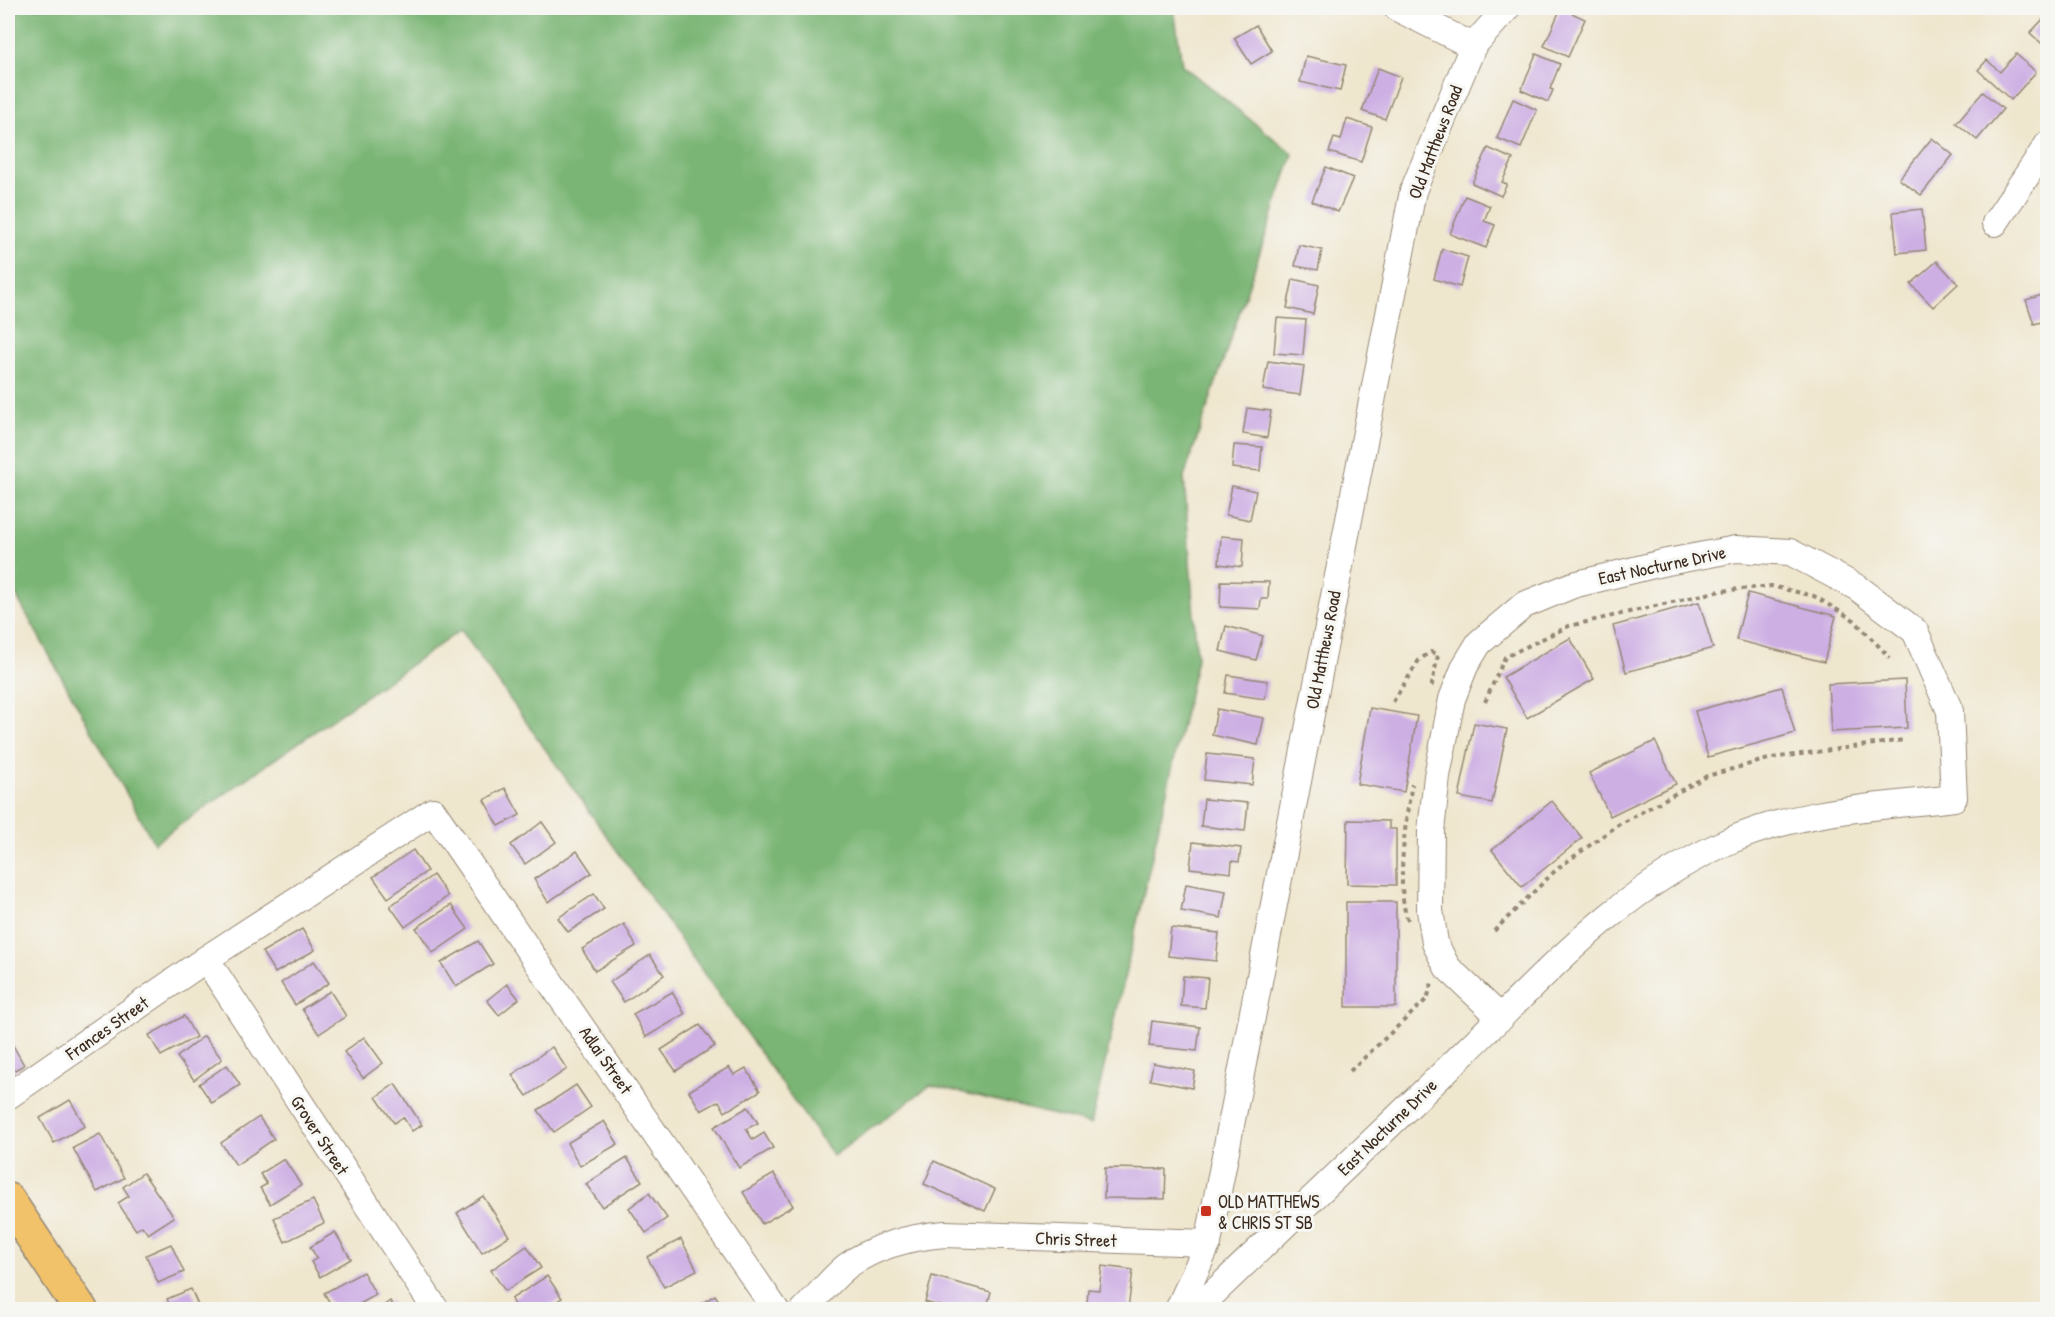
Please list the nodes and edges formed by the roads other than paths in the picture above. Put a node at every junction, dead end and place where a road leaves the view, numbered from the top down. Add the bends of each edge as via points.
1 (1397, 8) edge
2 (1507, 8) edge
3 (1473, 46) junction
4 (2048, 144) edge
5 (1995, 223) dead end
6 (433, 811) joint
7 (206, 959) junction
8 (1501, 1018) junction
9 (8, 1096) edge
10 (8, 1200) edge
11 (1208, 1243) junction
12 (81, 1310) edge
13 (436, 1310) edge
14 (776, 1310) edge
15 (804, 1310) edge
16 (1178, 1310) edge
17 (1196, 1310) edge

1 - 3 street
2 - 3 street, Old Matthews Road
3 - 11 street, Old Matthews Road via 1413,191
4 - 5 street
6 - 7 street, Frances Street
6 - 14 street, Adlai Street
7 - 9 street, Frances Street
7 - 13 street, Grover Street
8 - 8 street, East Nocturne Drive via 1557,959 1612,911 1694,857 1766,828 1825,814 1954,798 1950,711 1915,631 1858,588 1790,552 1736,549 1573,585 1524,605 1479,643 1452,699 1437,776 1431,831 1430,910 1435,943 1447,967
8 - 17 street, East Nocturne Drive
10 - 12 main road
11 - 15 street, Chris Street via 945,1234 913,1237 885,1246 848,1266
11 - 16 street, Old Matthews Road

